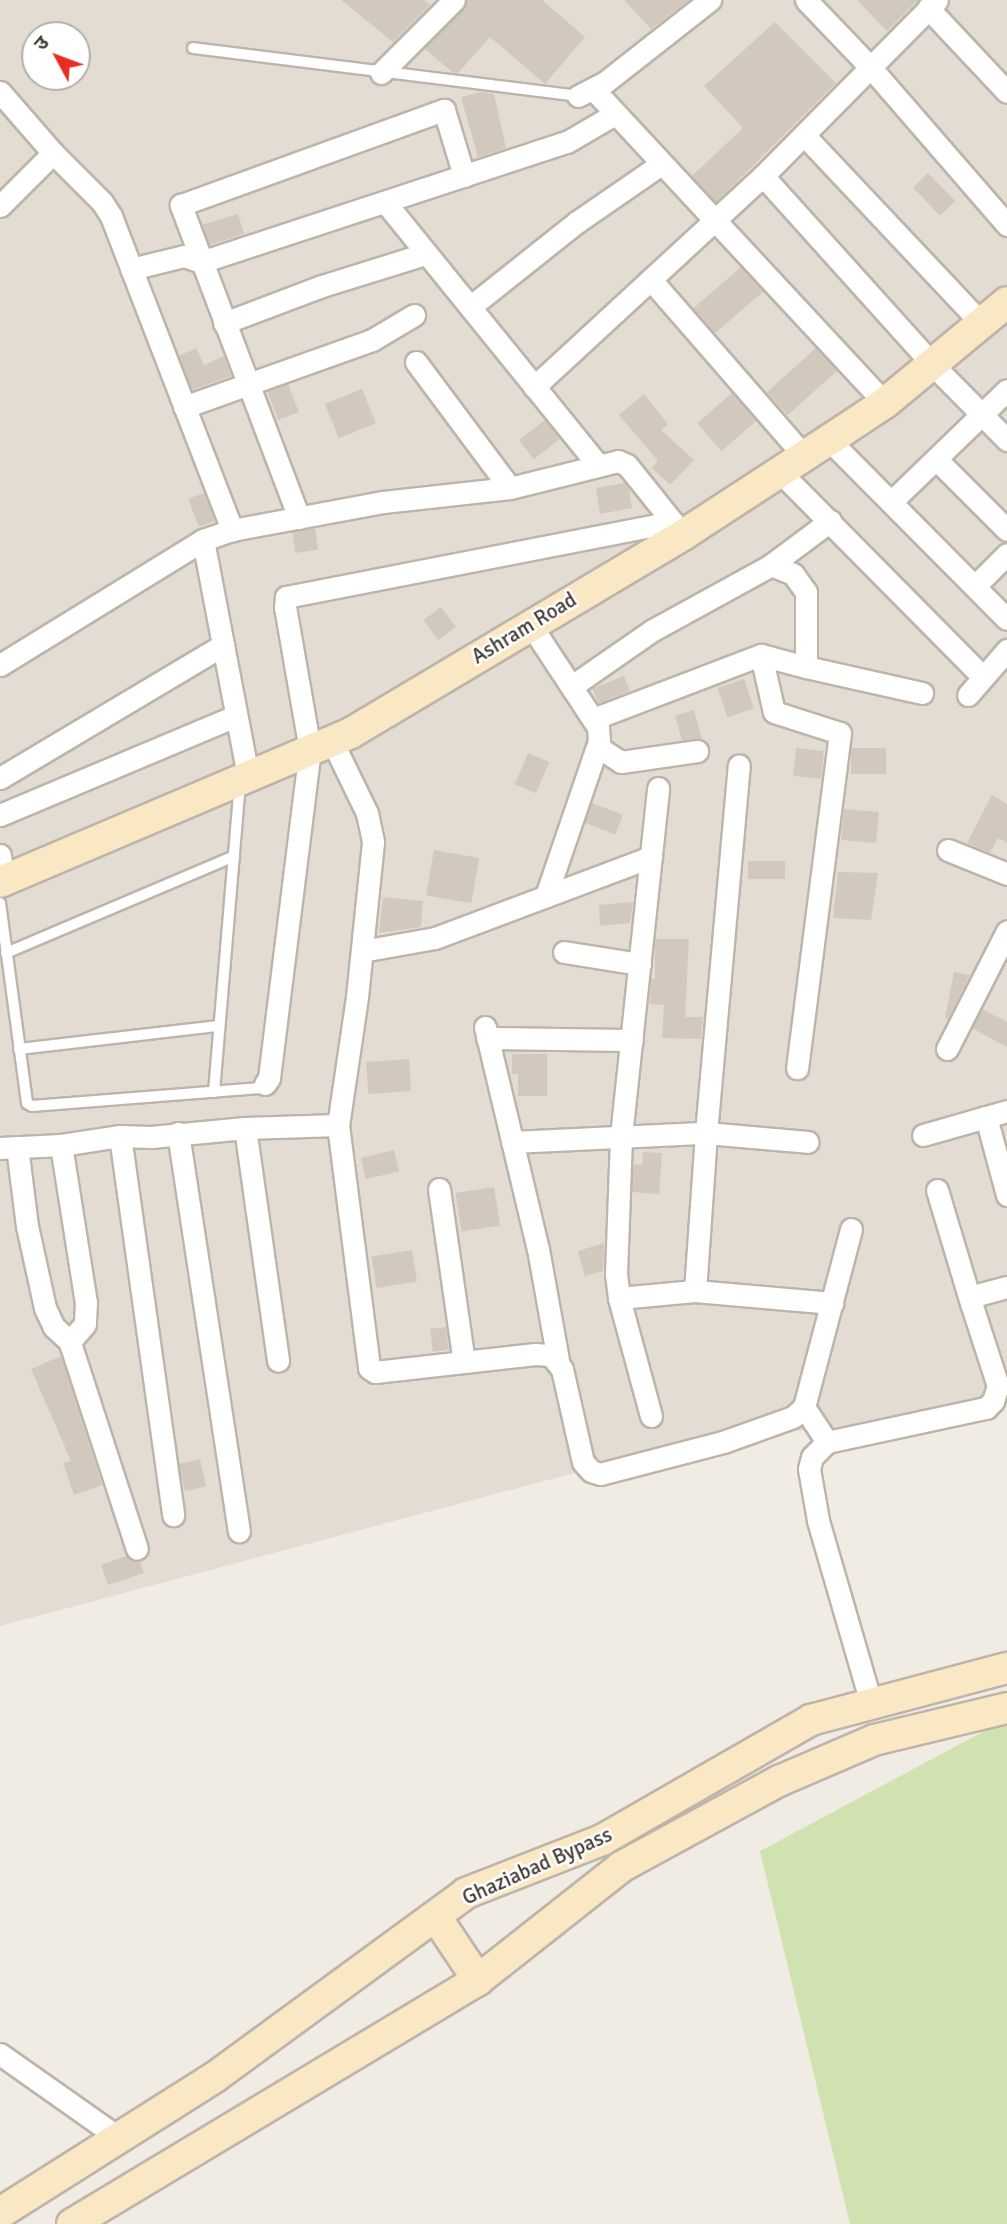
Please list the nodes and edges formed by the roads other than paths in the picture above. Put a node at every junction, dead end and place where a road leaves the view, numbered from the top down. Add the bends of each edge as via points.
1 (454, 0) edge
2 (710, 0) edge
3 (806, 0) edge
4 (932, 4) edge
5 (192, 48) dead end
6 (871, 68) junction
7 (381, 73) junction
8 (0, 92) edge
9 (1007, 92) edge
10 (586, 93) junction
11 (615, 114) junction
12 (804, 135) junction
13 (53, 153) junction
14 (661, 164) junction
15 (464, 176) junction
16 (763, 176) junction
17 (385, 202) junction
18 (0, 206) edge
19 (713, 222) junction
20 (1007, 225) edge
21 (425, 254) junction
22 (201, 262) junction
23 (131, 269) junction
24 (652, 281) junction
25 (1007, 302) edge
26 (470, 307) junction
27 (414, 315) dead end
28 (224, 323) junction
29 (981, 323) junction
30 (416, 362) dead end
31 (932, 364) junction
32 (250, 384) junction
33 (534, 387) junction
34 (1007, 390) edge
35 (885, 403) junction
36 (184, 407) junction
37 (982, 414) junction
38 (830, 440) junction
39 (1007, 440) edge
40 (936, 459) junction
41 (791, 463) junction
42 (598, 465) junction
43 (510, 488) junction
44 (891, 502) junction
45 (299, 518) junction
46 (830, 521) junction
47 (678, 528) junction
48 (232, 530) junction
49 (1007, 530) edge
50 (203, 540) junction
51 (1007, 554) edge
52 (771, 565) junction
53 (975, 586) junction
54 (1007, 619) edge
55 (530, 624) junction
56 (223, 645) junction
57 (1007, 650) edge
58 (761, 654) junction
59 (0, 665) edge
60 (806, 667) junction
61 (983, 677) junction
62 (572, 686) junction
63 (922, 693) dead end
64 (968, 695) dead end
65 (236, 716) junction
66 (593, 719) junction
67 (321, 745) junction
68 (598, 747) junction
69 (697, 751) dead end
70 (739, 765) dead end
71 (0, 778) edge
72 (244, 778) junction
73 (658, 788) dead end
74 (0, 815) edge
75 (948, 850) dead end
76 (234, 856) junction
77 (650, 857) junction
78 (1007, 874) edge
79 (1, 880) edge
80 (546, 896) junction
81 (1007, 931) edge
82 (362, 951) junction
83 (564, 952) dead end
84 (6, 953) junction
85 (640, 964) junction
86 (219, 1026) junction
87 (632, 1040) junction
88 (19, 1049) junction
89 (947, 1049) dead end
90 (797, 1068) dead end
91 (265, 1084) joint
92 (214, 1092) junction
93 (1007, 1111) edge
94 (986, 1117) junction
95 (338, 1125) junction
96 (245, 1128) junction
97 (177, 1133) junction
98 (706, 1133) junction
99 (923, 1135) dead end
100 (120, 1136) junction
101 (621, 1136) junction
102 (512, 1142) junction
103 (808, 1142) dead end
104 (61, 1144) junction
105 (8, 1148) edge
106 (439, 1189) dead end
107 (937, 1190) dead end
108 (1007, 1195) edge
109 (851, 1229) dead end
110 (1007, 1287) edge
111 (695, 1291) junction
112 (619, 1298) junction
113 (832, 1303) junction
114 (971, 1303) junction
115 (71, 1343) junction
116 (558, 1360) junction
117 (278, 1361) dead end
118 (464, 1362) junction
119 (804, 1407) junction
120 (651, 1416) dead end
121 (827, 1441) junction
122 (173, 1514) dead end
123 (239, 1531) dead end
124 (136, 1549) dead end
125 (1002, 1669) edge
126 (871, 1703) junction
127 (1006, 1711) edge
128 (436, 1917) junction
129 (478, 1980) junction
130 (0, 2054) edge
131 (119, 2138) junction
132 (0, 2213) edge
133 (72, 2224) edge

1 - 7 street
2 - 10 street
3 - 6 street
4 - 6 street
4 - 9 street
5 - 7 lane
6 - 12 street
6 - 20 street
7 - 10 lane
8 - 13 street
10 - 11 street
11 - 14 street
11 - 15 street via 567,142
12 - 16 street
12 - 29 street
13 - 18 street
13 - 23 street via 106,208
14 - 19 street
14 - 26 street via 577,222
15 - 17 street
15 - 22 street via 444,110 181,205
16 - 19 street
16 - 31 street
17 - 21 street
17 - 22 street
19 - 24 street
19 - 35 street
21 - 26 street
21 - 28 street
22 - 23 street via 184,256
22 - 28 street
23 - 36 street
24 - 33 street
24 - 41 street
25 - 29 main road, Ashram Road
26 - 33 street
27 - 32 street via 372,340
28 - 32 street
29 - 31 main road, Ashram Road
30 - 43 street
31 - 35 main road, Ashram Road
31 - 37 street
32 - 36 street
32 - 45 street
33 - 42 street
34 - 37 street
35 - 38 main road, Ashram Road
36 - 48 street
37 - 39 street
37 - 40 street
38 - 41 main road, Ashram Road
38 - 44 street
40 - 44 street
40 - 49 street
41 - 46 street
41 - 47 main road, Ashram Road
42 - 43 street
42 - 47 street via 622,462
43 - 45 street via 383,502
44 - 53 street
45 - 48 street
46 - 52 street
46 - 61 street
47 - 55 main road, Ashram Road
47 - 67 street via 286,597
48 - 50 street
50 - 56 street
50 - 59 street
51 - 53 street
52 - 60 street via 793,574 806,592
52 - 62 street via 653,631
53 - 54 street
55 - 62 street
55 - 67 main road, Ashram Road via 351,733
56 - 65 street
56 - 71 street
57 - 61 street
58 - 60 street
58 - 66 street
58 - 90 street via 774,712 840,733
60 - 63 street
61 - 64 street
62 - 66 street
65 - 72 street
65 - 74 street
66 - 68 street via 598,727
67 - 72 main road, Ashram Road
67 - 82 street via 371,828
67 - 91 street
68 - 69 street via 621,762
68 - 80 street
70 - 98 street
72 - 76 lane
72 - 79 main road, Ashram Road
73 - 77 street
75 - 78 street
76 - 84 lane
76 - 86 lane
77 - 80 street
77 - 85 street
79 - 84 lane
80 - 82 street via 435,938
81 - 89 street
82 - 95 street
83 - 85 street
84 - 88 lane
85 - 87 street
86 - 88 lane
86 - 92 lane
87 - 101 street
87 - 102 street via 486,1032
88 - 92 lane via 25,1096 32,1106
91 - 92 lane
93 - 94 street
94 - 99 street
94 - 108 street
95 - 96 street
95 - 118 street via 367,1363 375,1372
96 - 97 street
96 - 117 street
97 - 100 street
97 - 123 street
98 - 101 street
98 - 103 street
98 - 111 street
100 - 104 street
100 - 122 street
101 - 102 street
101 - 112 street
102 - 116 street
104 - 105 street
104 - 115 street via 86,1302 85,1324
105 - 115 street via 45,1308 54,1327
106 - 118 street
107 - 114 street
109 - 113 street
110 - 114 street via 977,1295
111 - 112 street
111 - 113 street
112 - 120 street
113 - 119 street
114 - 121 street via 999,1386 986,1408
115 - 124 street
116 - 118 street via 535,1354
116 - 119 street via 583,1462 600,1474 723,1443 793,1417
119 - 121 street
121 - 126 street via 809,1469 818,1520
125 - 126 main road, Ghaziabad Bypass
125 - 127 street
126 - 128 main road, Ghaziabad Bypass via 811,1720 602,1840 466,1893
127 - 129 main road, Ghaziabad Bypass via 874,1740 779,1781 621,1867
128 - 129 main road
128 - 131 main road, Ghaziabad Bypass via 215,2077
129 - 133 main road, Ghaziabad Bypass
130 - 131 street
131 - 132 main road, Ghaziabad Bypass

